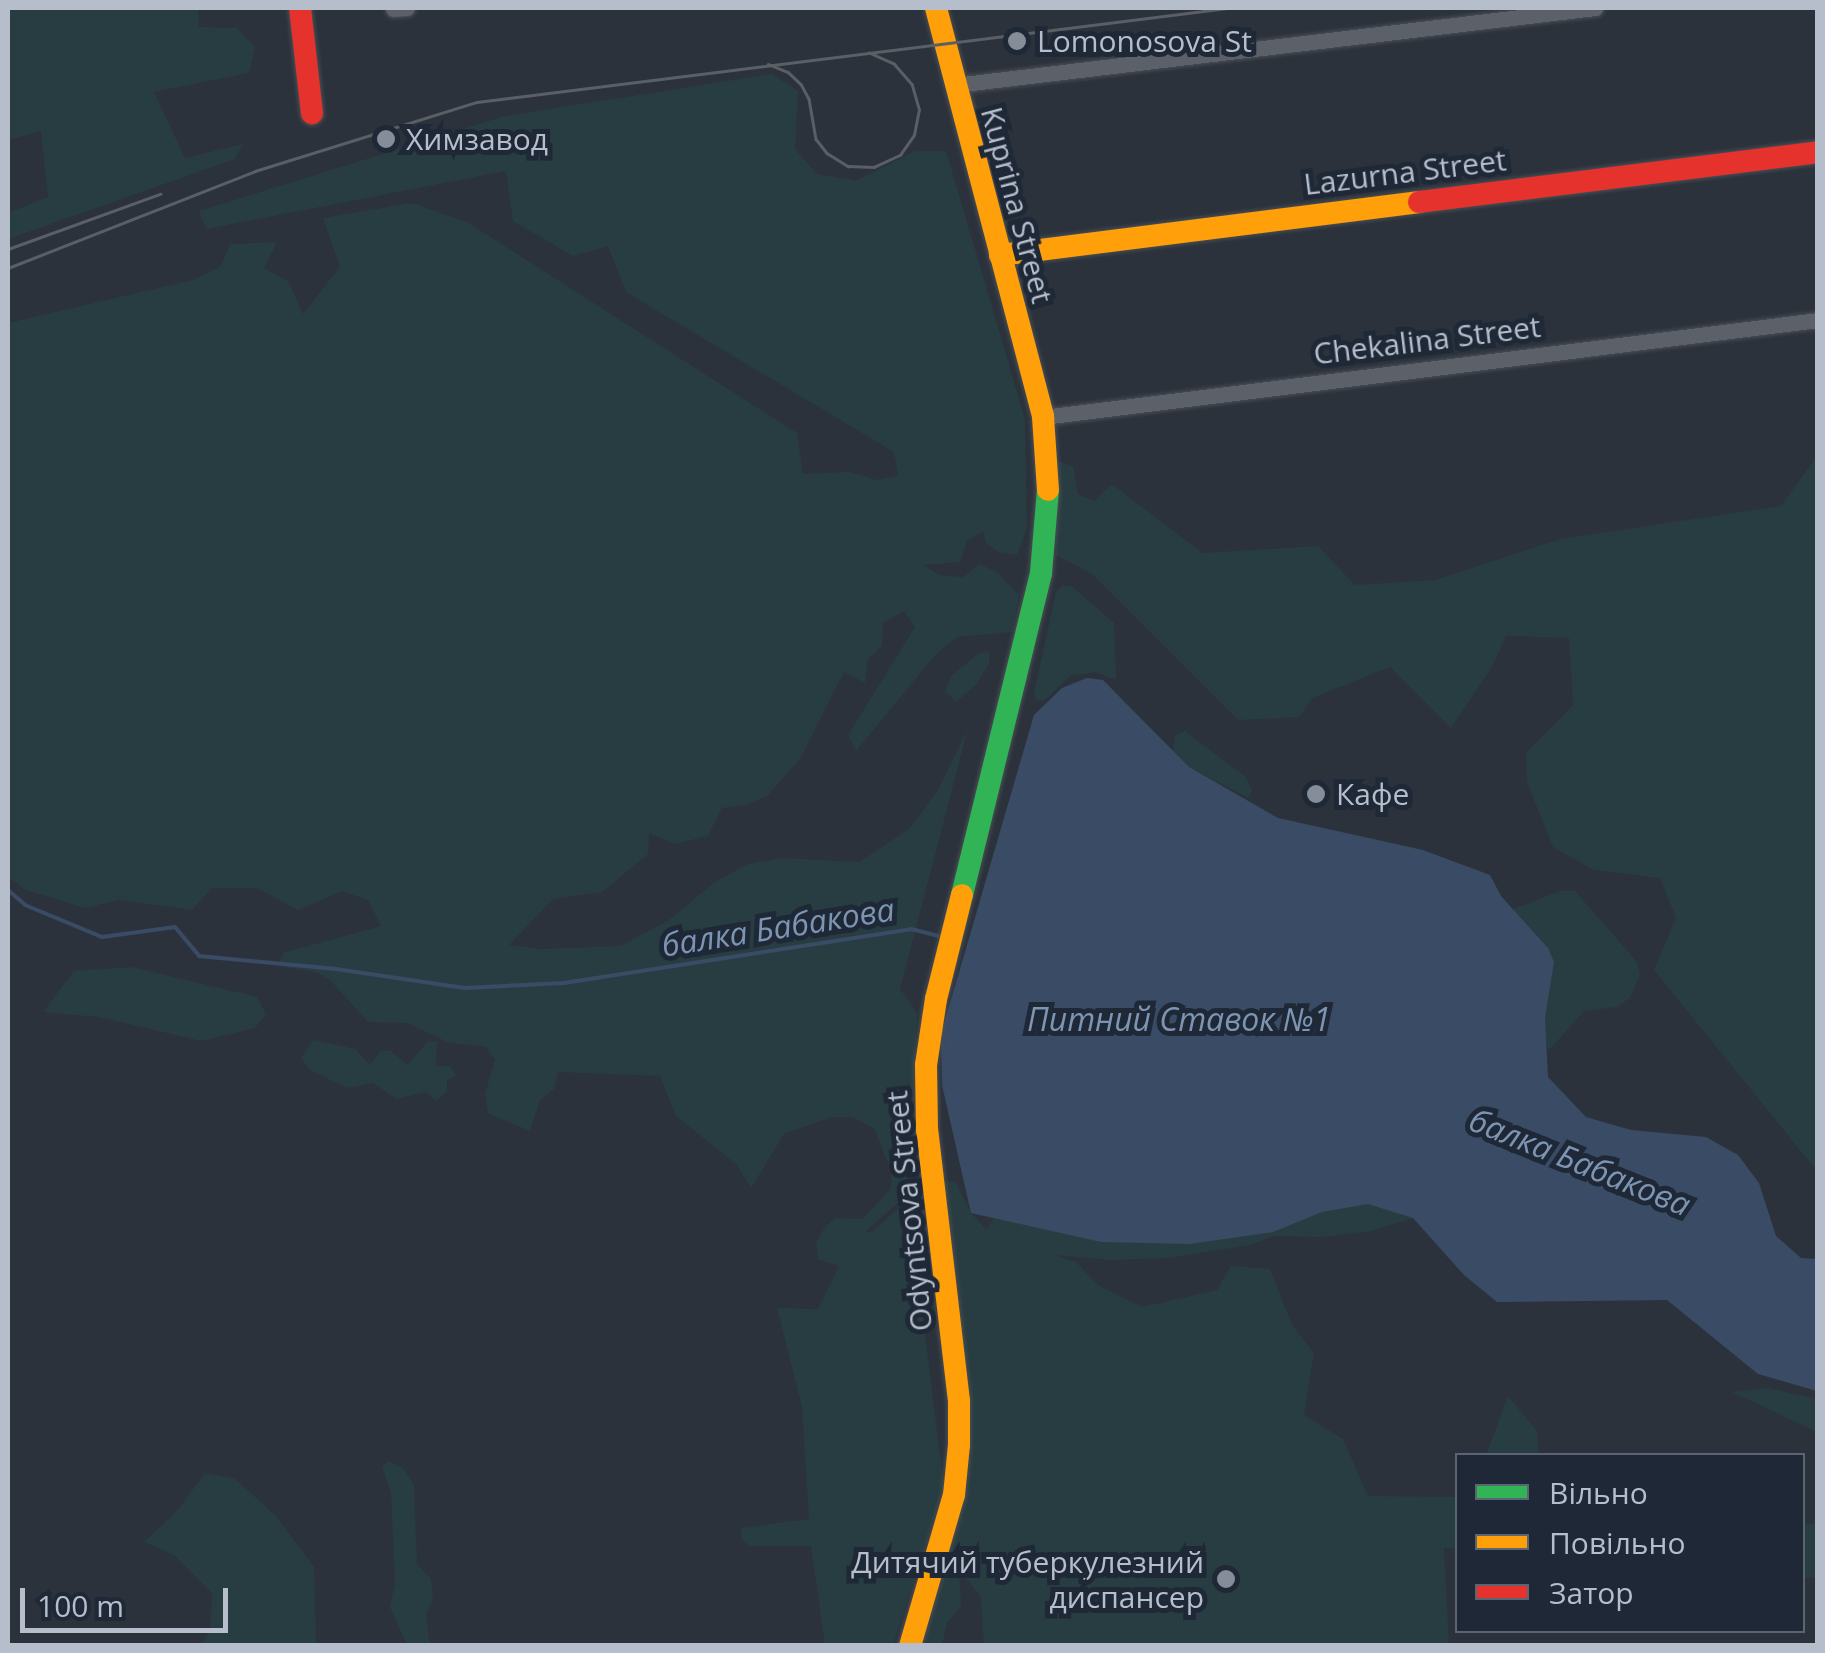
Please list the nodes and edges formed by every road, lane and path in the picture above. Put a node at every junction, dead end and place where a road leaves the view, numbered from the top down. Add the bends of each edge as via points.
1 (300, 8) edge
2 (936, 8) edge
3 (1595, 8) edge
4 (954, 85) junction
5 (312, 113) dead end
6 (1818, 152) edge
7 (1000, 255) junction
8 (1818, 320) edge
9 (1043, 417) junction
10 (910, 1646) edge

1 - 5 main road
2 - 4 main road, Kuprina Street
3 - 4 street
4 - 7 main road, Kuprina Street
6 - 7 main road, Lazurna Street
7 - 9 main road, Kuprina Street
8 - 9 street, Chekalina Street
9 - 10 main road, Odyntsova Street via 1049,478 1041,573 927,1054 928,1130 959,1446 954,1495

